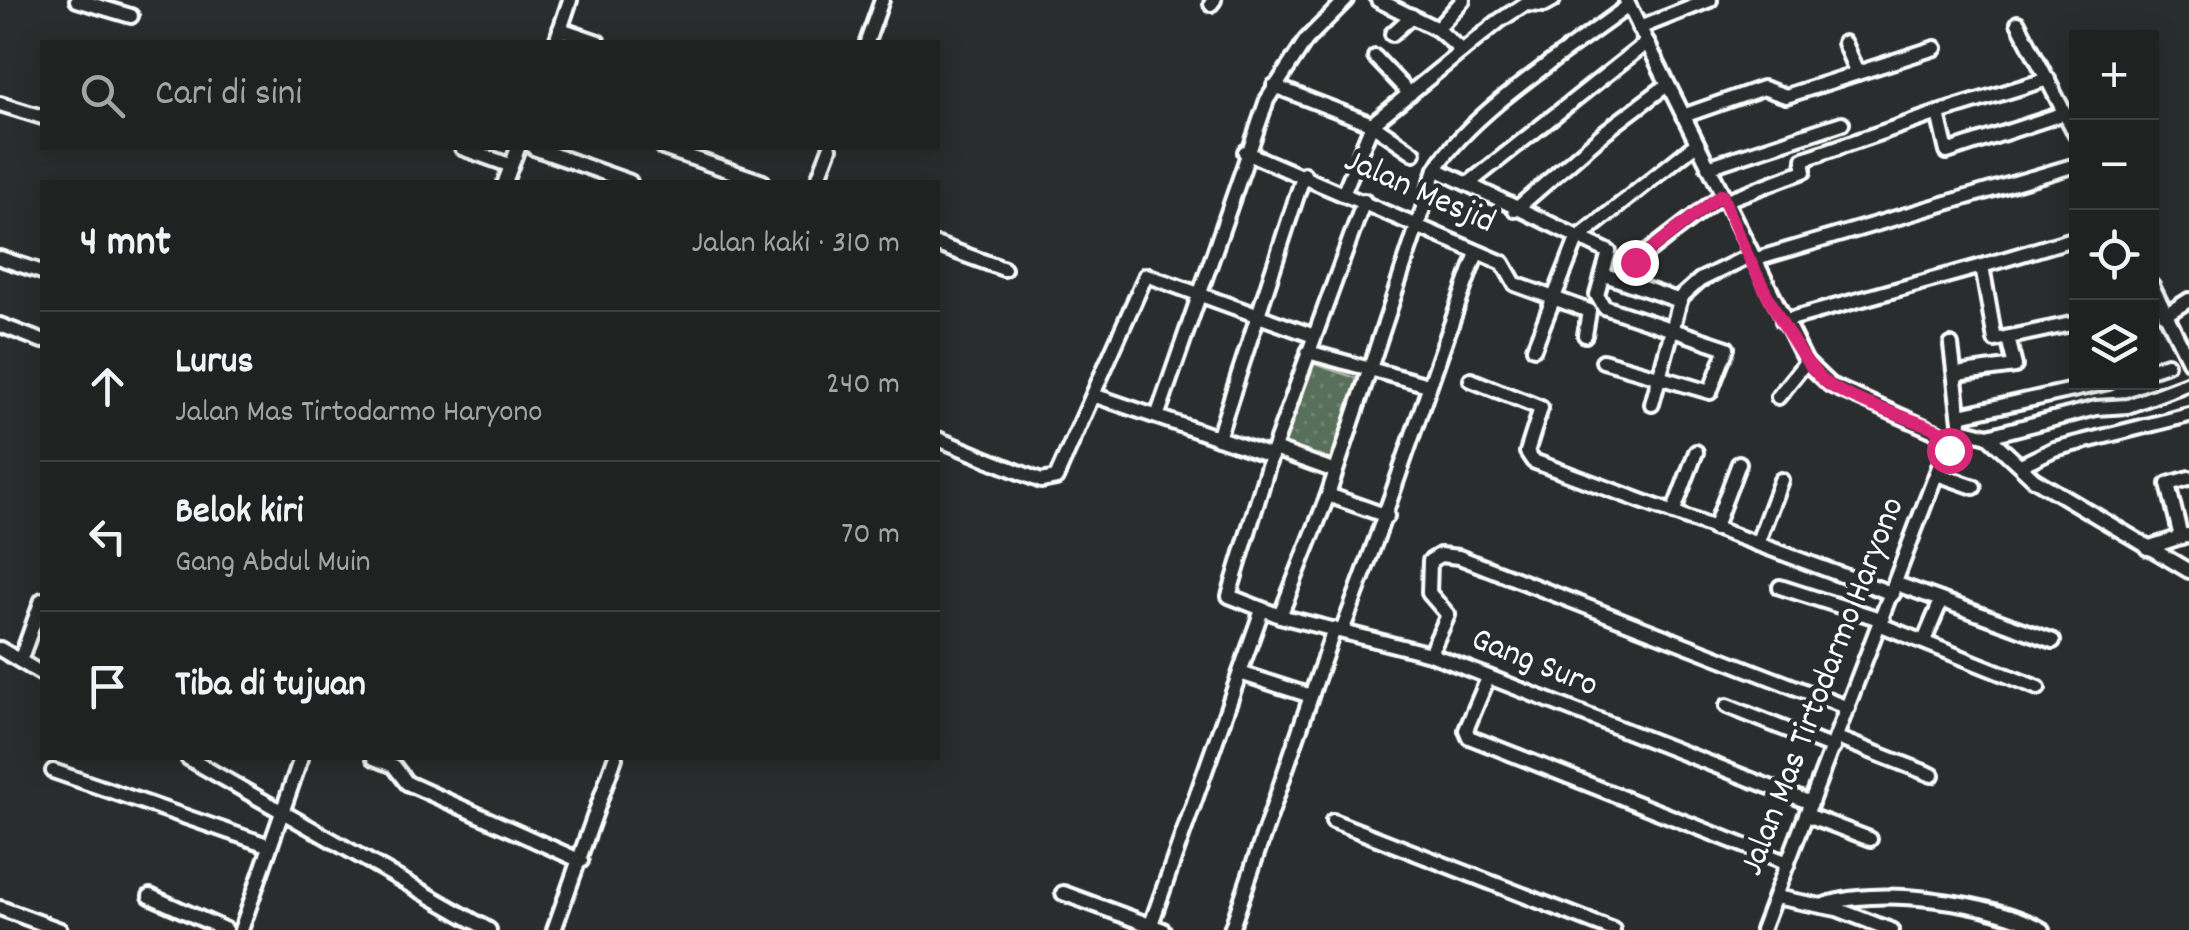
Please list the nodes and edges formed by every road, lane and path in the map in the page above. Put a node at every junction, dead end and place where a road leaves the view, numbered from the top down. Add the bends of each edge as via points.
1 (77, 0) edge
2 (570, 0) edge
3 (882, 0) edge
4 (1346, 0) edge
5 (1378, 0) edge
6 (1463, 0) edge
7 (1552, 0) edge
8 (1710, 0) edge
9 (1627, 3) edge
10 (131, 16) dead end
11 (1412, 16) junction
12 (2018, 23) dead end
13 (1639, 28) junction
14 (1437, 29) junction
15 (1392, 34) dead end
16 (558, 36) edge
17 (585, 40) edge
18 (869, 40) edge
19 (1646, 42) junction
20 (1844, 43) dead end
21 (1935, 48) dead end
22 (1462, 52) junction
23 (1375, 57) dead end
24 (1857, 74) junction
25 (2048, 80) junction
26 (1667, 85) junction
27 (1274, 86) junction
28 (1410, 94) junction
29 (0, 104) edge
30 (1938, 113) junction
31 (2065, 113) junction
32 (40, 116) edge
33 (1682, 116) junction
34 (2069, 121) edge
35 (1842, 123) dead end
36 (1372, 124) junction
37 (1696, 144) junction
38 (467, 150) edge
39 (517, 150) edge
40 (540, 150) edge
41 (669, 150) edge
42 (829, 150) edge
43 (1246, 152) junction
44 (1414, 153) dead end
45 (509, 166) junction
46 (2069, 166) edge
47 (1708, 168) junction
48 (1436, 169) junction
49 (1304, 174) junction
50 (506, 180) edge
51 (624, 180) edge
52 (756, 180) edge
53 (818, 180) edge
54 (1468, 184) junction
55 (1344, 192) junction
56 (1723, 198) junction
57 (1364, 200) junction
58 (1515, 210) junction
59 (1415, 227) junction
60 (1576, 239) junction
61 (2069, 240) edge
62 (940, 246) edge
63 (1477, 253) junction
64 (0, 258) edge
65 (1752, 258) junction
66 (1635, 262) dead end
67 (1982, 266) junction
68 (1004, 269) dead end
69 (40, 271) edge
70 (1605, 275) junction
71 (1199, 295) junction
72 (1553, 298) junction
73 (2156, 300) edge
74 (2189, 300) edge
75 (1680, 301) junction
76 (2165, 315) junction
77 (1258, 316) junction
78 (1783, 321) junction
79 (0, 325) edge
80 (2069, 325) edge
81 (1675, 330) junction
82 (1585, 335) dead end
83 (1314, 336) junction
84 (2008, 338) junction
85 (40, 340) edge
86 (1950, 345) dead end
87 (1534, 348) dead end
88 (1308, 352) junction
89 (1603, 361) dead end
90 (2189, 361) edge
91 (1806, 362) junction
92 (2167, 364) dead end
93 (2159, 367) edge
94 (1370, 368) junction
95 (1956, 374) junction
96 (1471, 380) dead end
97 (1660, 380) junction
98 (2189, 383) edge
99 (1428, 384) junction
100 (2081, 390) edge
101 (1096, 396) junction
102 (1778, 396) dead end
103 (1652, 404) dead end
104 (1158, 414) junction
105 (2189, 414) edge
106 (1957, 427) junction
107 (1988, 436) junction
108 (1218, 438) junction
109 (940, 441) edge
110 (1696, 452) dead end
111 (1272, 453) junction
112 (1739, 464) dead end
113 (2021, 465) junction
114 (1334, 471) junction
115 (1940, 474) junction
116 (2189, 478) edge
117 (1780, 480) dead end
118 (1974, 487) dead end
119 (1328, 495) junction
120 (1673, 513) junction
121 (1387, 516) junction
122 (1714, 530) junction
123 (2185, 536) edge
124 (1757, 544) junction
125 (2146, 548) junction
126 (2189, 571) edge
127 (1780, 587) dead end
128 (1895, 589) junction
129 (1941, 601) junction
130 (40, 606) edge
131 (1262, 610) junction
132 (1280, 616) junction
133 (1882, 623) junction
134 (1338, 630) junction
135 (1924, 641) junction
136 (2053, 641) dead end
137 (0, 649) edge
138 (1430, 654) junction
139 (20, 661) junction
140 (40, 673) edge
141 (1240, 673) junction
142 (1488, 678) junction
143 (2038, 688) dead end
144 (1311, 696) junction
145 (1728, 706) dead end
146 (1848, 708) junction
147 (1835, 743) junction
148 (191, 760) edge
149 (301, 760) edge
150 (379, 760) edge
151 (614, 760) edge
152 (53, 771) dead end
153 (1932, 775) dead end
154 (1809, 808) junction
155 (282, 812) junction
156 (1333, 821) dead end
157 (1870, 839) dead end
158 (270, 846) junction
159 (581, 861) junction
160 (1788, 863) junction
161 (1063, 893) dead end
162 (150, 896) dead end
163 (1775, 896) junction
164 (1822, 906) junction
165 (0, 908) edge
166 (1154, 928) edge
167 (60, 930) edge
168 (226, 930) edge
169 (240, 930) edge
170 (489, 930) edge
171 (554, 930) edge
172 (1231, 930) edge
173 (1613, 930) edge
174 (1762, 930) edge
175 (1891, 930) edge
176 (2043, 930) edge

1 - 10 street
2 - 16 street
3 - 18 street
4 - 27 street
5 - 11 street
6 - 14 street
7 - 22 street via 1526,4
8 - 13 street
9 - 13 street
9 - 48 street via 1500,104
11 - 14 street
11 - 15 street
12 - 25 street
13 - 19 street
14 - 22 street
16 - 17 street
19 - 26 street
19 - 54 street
20 - 24 street
21 - 24 street
22 - 28 street
23 - 28 street
24 - 33 street via 1786,96 1763,88
25 - 30 street
25 - 31 street
26 - 33 street
26 - 58 street
27 - 36 street
27 - 43 street
28 - 36 street
29 - 32 street
30 - 31 street via 1947,152
30 - 56 street via 1804,159 1804,172
31 - 34 street
33 - 37 street
35 - 47 street
36 - 44 street
36 - 55 street
37 - 47 street
37 - 60 street
38 - 45 street
39 - 45 street
40 - 51 street
41 - 52 street
42 - 53 street
43 - 49 street, Jalan Mesjid
43 - 71 street
45 - 50 street
46 - 65 street
47 - 56 street
48 - 54 street
48 - 59 street
49 - 55 street, Jalan Mesjid
49 - 77 street
54 - 58 street
55 - 57 street, Jalan Mesjid
56 - 65 street
56 - 66 street
57 - 59 street, Jalan Mesjid
57 - 83 street
58 - 60 street
59 - 63 street, Jalan Mesjid
59 - 94 street
60 - 70 street via 1610,252
60 - 72 street
61 - 67 street
62 - 68 street
63 - 72 street, Jalan Mesjid via 1507,266 1515,284
63 - 99 street
64 - 69 street
65 - 75 street via 1700,280
65 - 78 street
67 - 78 street
67 - 84 street via 1995,340
70 - 75 street
70 - 81 street via 1599,304
71 - 77 street
71 - 101 street via 1146,275
71 - 104 street
72 - 82 street, Jalan Mesjid via 1591,312
72 - 87 street
73 - 76 street
74 - 76 street
75 - 81 street
76 - 90 street
77 - 83 street
77 - 108 street
78 - 91 street
79 - 85 street
80 - 84 street
81 - 97 street
81 - 97 street via 1726,350 1710,392
83 - 88 street
84 - 95 street via 2014,366
86 - 95 street
88 - 94 street
88 - 111 street
89 - 97 street
91 - 102 street
91 - 106 street via 1830,385
92 - 93 street
94 - 99 street
94 - 114 street
95 - 106 street
96 - 120 street via 1541,408 1529,458
97 - 103 street
98 - 107 street via 2128,406
99 - 121 street
100 - 106 street
101 - 104 street
101 - 109 street via 1049,481
104 - 108 street
105 - 113 street via 2054,449
106 - 107 street
106 - 115 street, Jalan Mas Tirtodarmo Haryono
107 - 113 street
108 - 111 street
110 - 120 street
111 - 114 street
111 - 131 street, Gang Suro via 1229,596
112 - 122 street
113 - 125 street
114 - 119 street
115 - 118 street
115 - 128 street, Jalan Mas Tirtodarmo Haryono
116 - 123 street via 2168,484
117 - 124 street
119 - 121 street
119 - 132 street
120 - 122 street
121 - 134 street
122 - 124 street
123 - 125 street
124 - 128 street
125 - 126 street
127 - 133 street
128 - 129 street
128 - 133 street, Jalan Mas Tirtodarmo Haryono
129 - 135 street
129 - 136 street
130 - 139 street
131 - 132 street, Gang Suro
131 - 141 street
132 - 134 street, Gang Suro
133 - 135 street
133 - 146 street, Jalan Mas Tirtodarmo Haryono
134 - 138 street, Gang Suro
134 - 144 street
135 - 143 street
137 - 139 street
138 - 142 street, Gang Suro
138 - 146 street via 1448,615 1428,592 1430,560 1440,554
139 - 140 street
141 - 144 street
141 - 166 street
142 - 154 street, Gang Suro
142 - 160 street via 1466,730 1470,737
144 - 172 street
145 - 147 street
146 - 147 street, Jalan Mas Tirtodarmo Haryono
147 - 153 street
147 - 154 street, Jalan Mas Tirtodarmo Haryono
148 - 155 street
149 - 155 street
150 - 159 street via 407,783
151 - 159 street
152 - 158 street
154 - 157 street, Gang Suro
154 - 160 street, Jalan Mas Tirtodarmo Haryono
155 - 158 street
155 - 170 street
156 - 173 street
158 - 169 street
159 - 171 street
160 - 163 street, Jalan Mas Tirtodarmo Haryono
161 - 166 street
162 - 168 street
163 - 164 street
163 - 174 street, Jalan Mas Tirtodarmo Haryono
164 - 175 street
164 - 176 street via 1848,896 1917,899 2011,915
165 - 167 street

